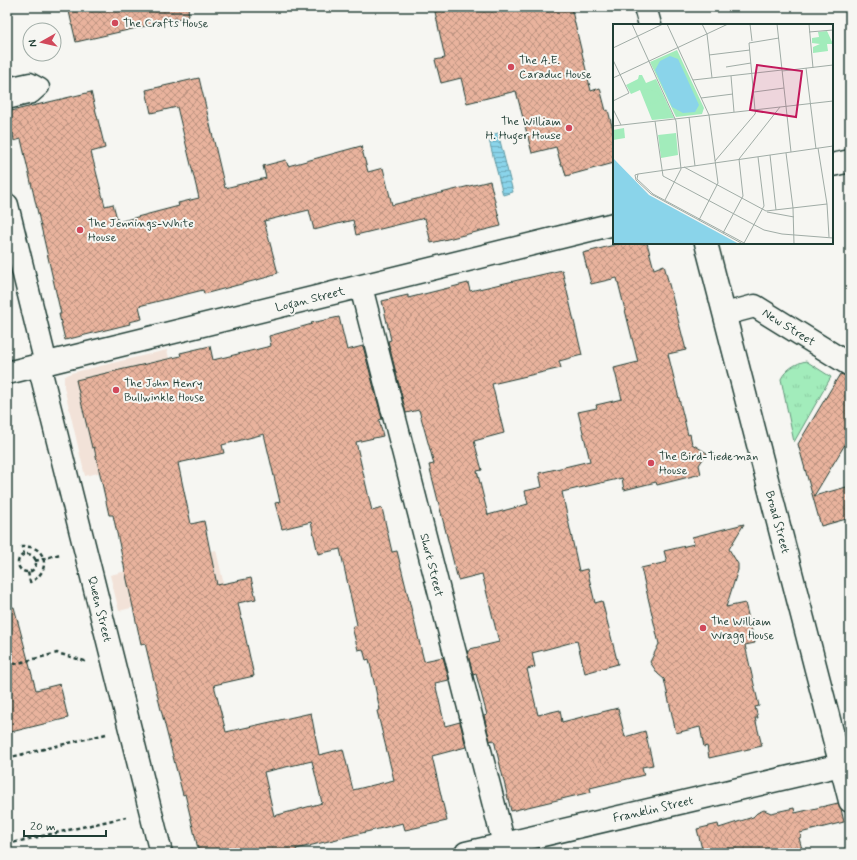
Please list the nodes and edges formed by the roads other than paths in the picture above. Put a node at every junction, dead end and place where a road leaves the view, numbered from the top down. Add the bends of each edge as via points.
1 (645, 7) edge
2 (650, 24) edge
3 (7, 86) edge
4 (7, 101) edge
5 (850, 161) edge
6 (833, 165) edge
7 (7, 205) edge
8 (613, 224) edge
9 (706, 244) edge
10 (360, 287) junction
11 (725, 314) junction
12 (42, 364) junction
13 (850, 365) edge
14 (7, 373) edge
15 (842, 754) edge
16 (850, 801) edge
17 (504, 844) junction
18 (161, 853) edge
19 (466, 853) edge

1 - 2 street
3 - 4 lane via 30,81 41,87 32,95
5 - 6 street
7 - 12 street, Queen Street
8 - 10 street, Logan Street
9 - 11 street, Broad Street
10 - 12 street, Logan Street
10 - 17 street, Short Street
11 - 13 street, New Street via 755,306
11 - 15 street, Broad Street
12 - 14 street, Logan Street
12 - 18 street, Queen Street
15 - 16 street, Broad Street
15 - 17 street, Franklin Street
17 - 19 street, Franklin Street

